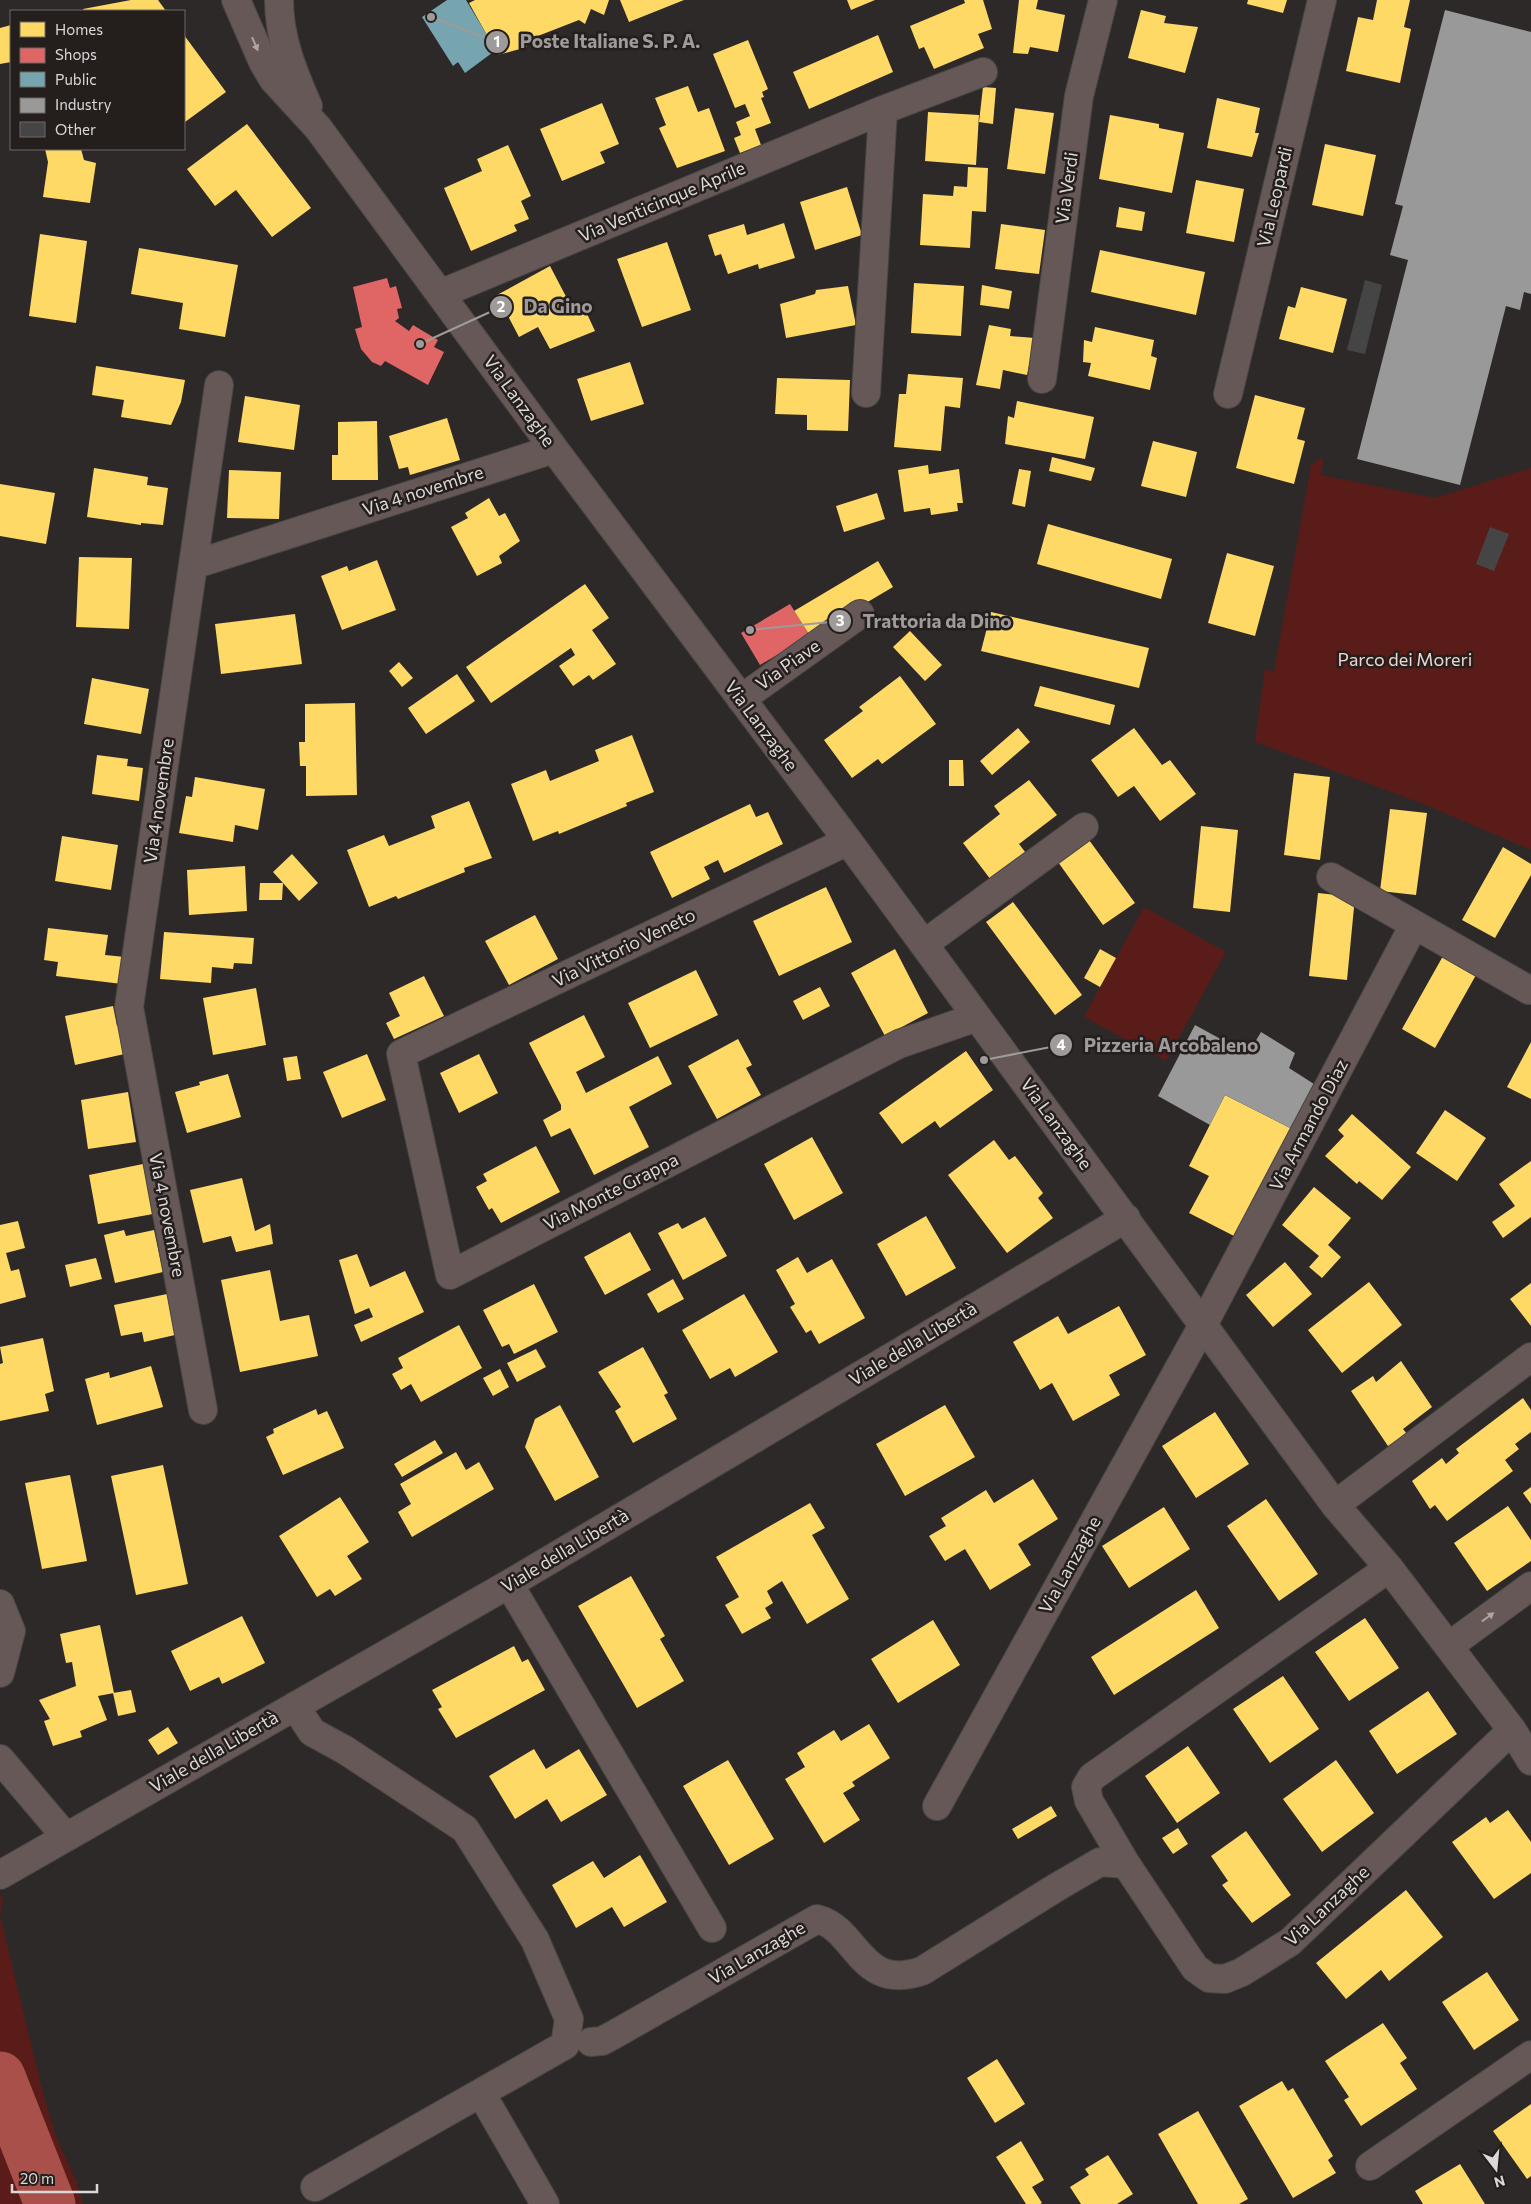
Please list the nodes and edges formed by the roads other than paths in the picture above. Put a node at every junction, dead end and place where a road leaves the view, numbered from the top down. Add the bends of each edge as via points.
1 (236, 0) edge
2 (279, 0) edge
3 (1104, 0) edge
4 (1322, 0) edge
5 (983, 72) dead end
6 (884, 110) junction
7 (318, 128) junction
8 (440, 294) junction
9 (1042, 379) dead end
10 (218, 385) dead end
11 (866, 393) dead end
12 (1228, 394) dead end
13 (554, 449) junction
14 (193, 565) junction
15 (860, 614) dead end
16 (741, 699) junction
17 (1084, 827) dead end
18 (848, 841) junction
19 (1331, 877) dead end
20 (1414, 925) junction
21 (924, 944) junction
22 (1529, 990) dead end
23 (978, 1017) junction
24 (401, 1054) joint
25 (1126, 1218) junction
26 (1203, 1325) junction
27 (1531, 1357) edge
28 (203, 1410) dead end
29 (1335, 1505) junction
30 (1389, 1568) junction
31 (509, 1584) junction
32 (1531, 1586) edge
33 (0, 1604) edge
34 (1449, 1646) junction
35 (0, 1673) edge
36 (295, 1706) junction
37 (1512, 1730) junction
38 (0, 1759) edge
39 (1531, 1761) edge
40 (937, 1806) dead end
41 (66, 1837) junction
42 (1126, 1864) junction
43 (0, 1875) edge
44 (712, 1928) dead end
45 (578, 2043) junction
46 (1531, 2055) edge
47 (481, 2093) junction
48 (1370, 2166) dead end
49 (315, 2188) dead end
50 (545, 2204) edge

1 -> 7 street, Via Lanzaghe via 273,78
2 - 7 street, Via Lanzaghe via 280,22 293,71
3 - 9 street, Via Verdi via 1079,96
4 - 12 street, Via Leopardi
5 - 6 street, Via Venticinque Aprile
6 - 8 street, Via Venticinque Aprile
6 - 11 street
7 - 8 street, Via Lanzaghe
8 - 13 street, Via Lanzaghe
10 - 14 street
13 - 14 street, Via 4 novembre
13 - 16 street, Via Lanzaghe
14 - 28 street, Via 4 novembre via 130,1007
15 - 16 street, Via Piave
16 - 18 street, Via Lanzaghe
17 - 21 street
18 - 21 street, Via Lanzaghe
18 - 24 street, Via Vittorio Veneto
19 - 20 street
20 - 22 street
20 - 26 street, Via Armando Diaz
21 - 23 street, Via Lanzaghe
23 - 24 street, Via Monte Grappa via 899,1044 450,1275
23 - 25 street, Via Lanzaghe
25 - 26 street, Via Lanzaghe
25 - 31 street, Viale della Libertà
26 - 29 street, Via Lanzaghe
26 - 40 street, Via Lanzaghe
27 - 29 street
29 - 30 street, Via Lanzaghe
30 - 34 street, Via Lanzaghe
30 - 42 street, Via Lanzaghe via 1092,1777 1086,1787 1089,1801
31 - 36 street, Viale della Libertà
31 - 44 street
34 -> 32 street
33 - 35 street via 11,1631
34 - 37 street, Via Lanzaghe
36 - 41 street, Viale della Libertà
36 - 45 street via 312,1732 466,1829 534,1940
37 - 39 street, Via Lanzaghe
37 - 42 street, Via Lanzaghe via 1290,1942 1225,1979 1209,1978 1195,1968
38 - 41 street
41 - 43 street, Viale della Libertà
42 - 45 street, Via Lanzaghe via 1100,1862 922,1971 912,1974 898,1975 872,1967 861,1960 834,1926 817,1919 602,2041
45 - 47 street
46 - 48 street
47 - 49 street
47 - 50 street

